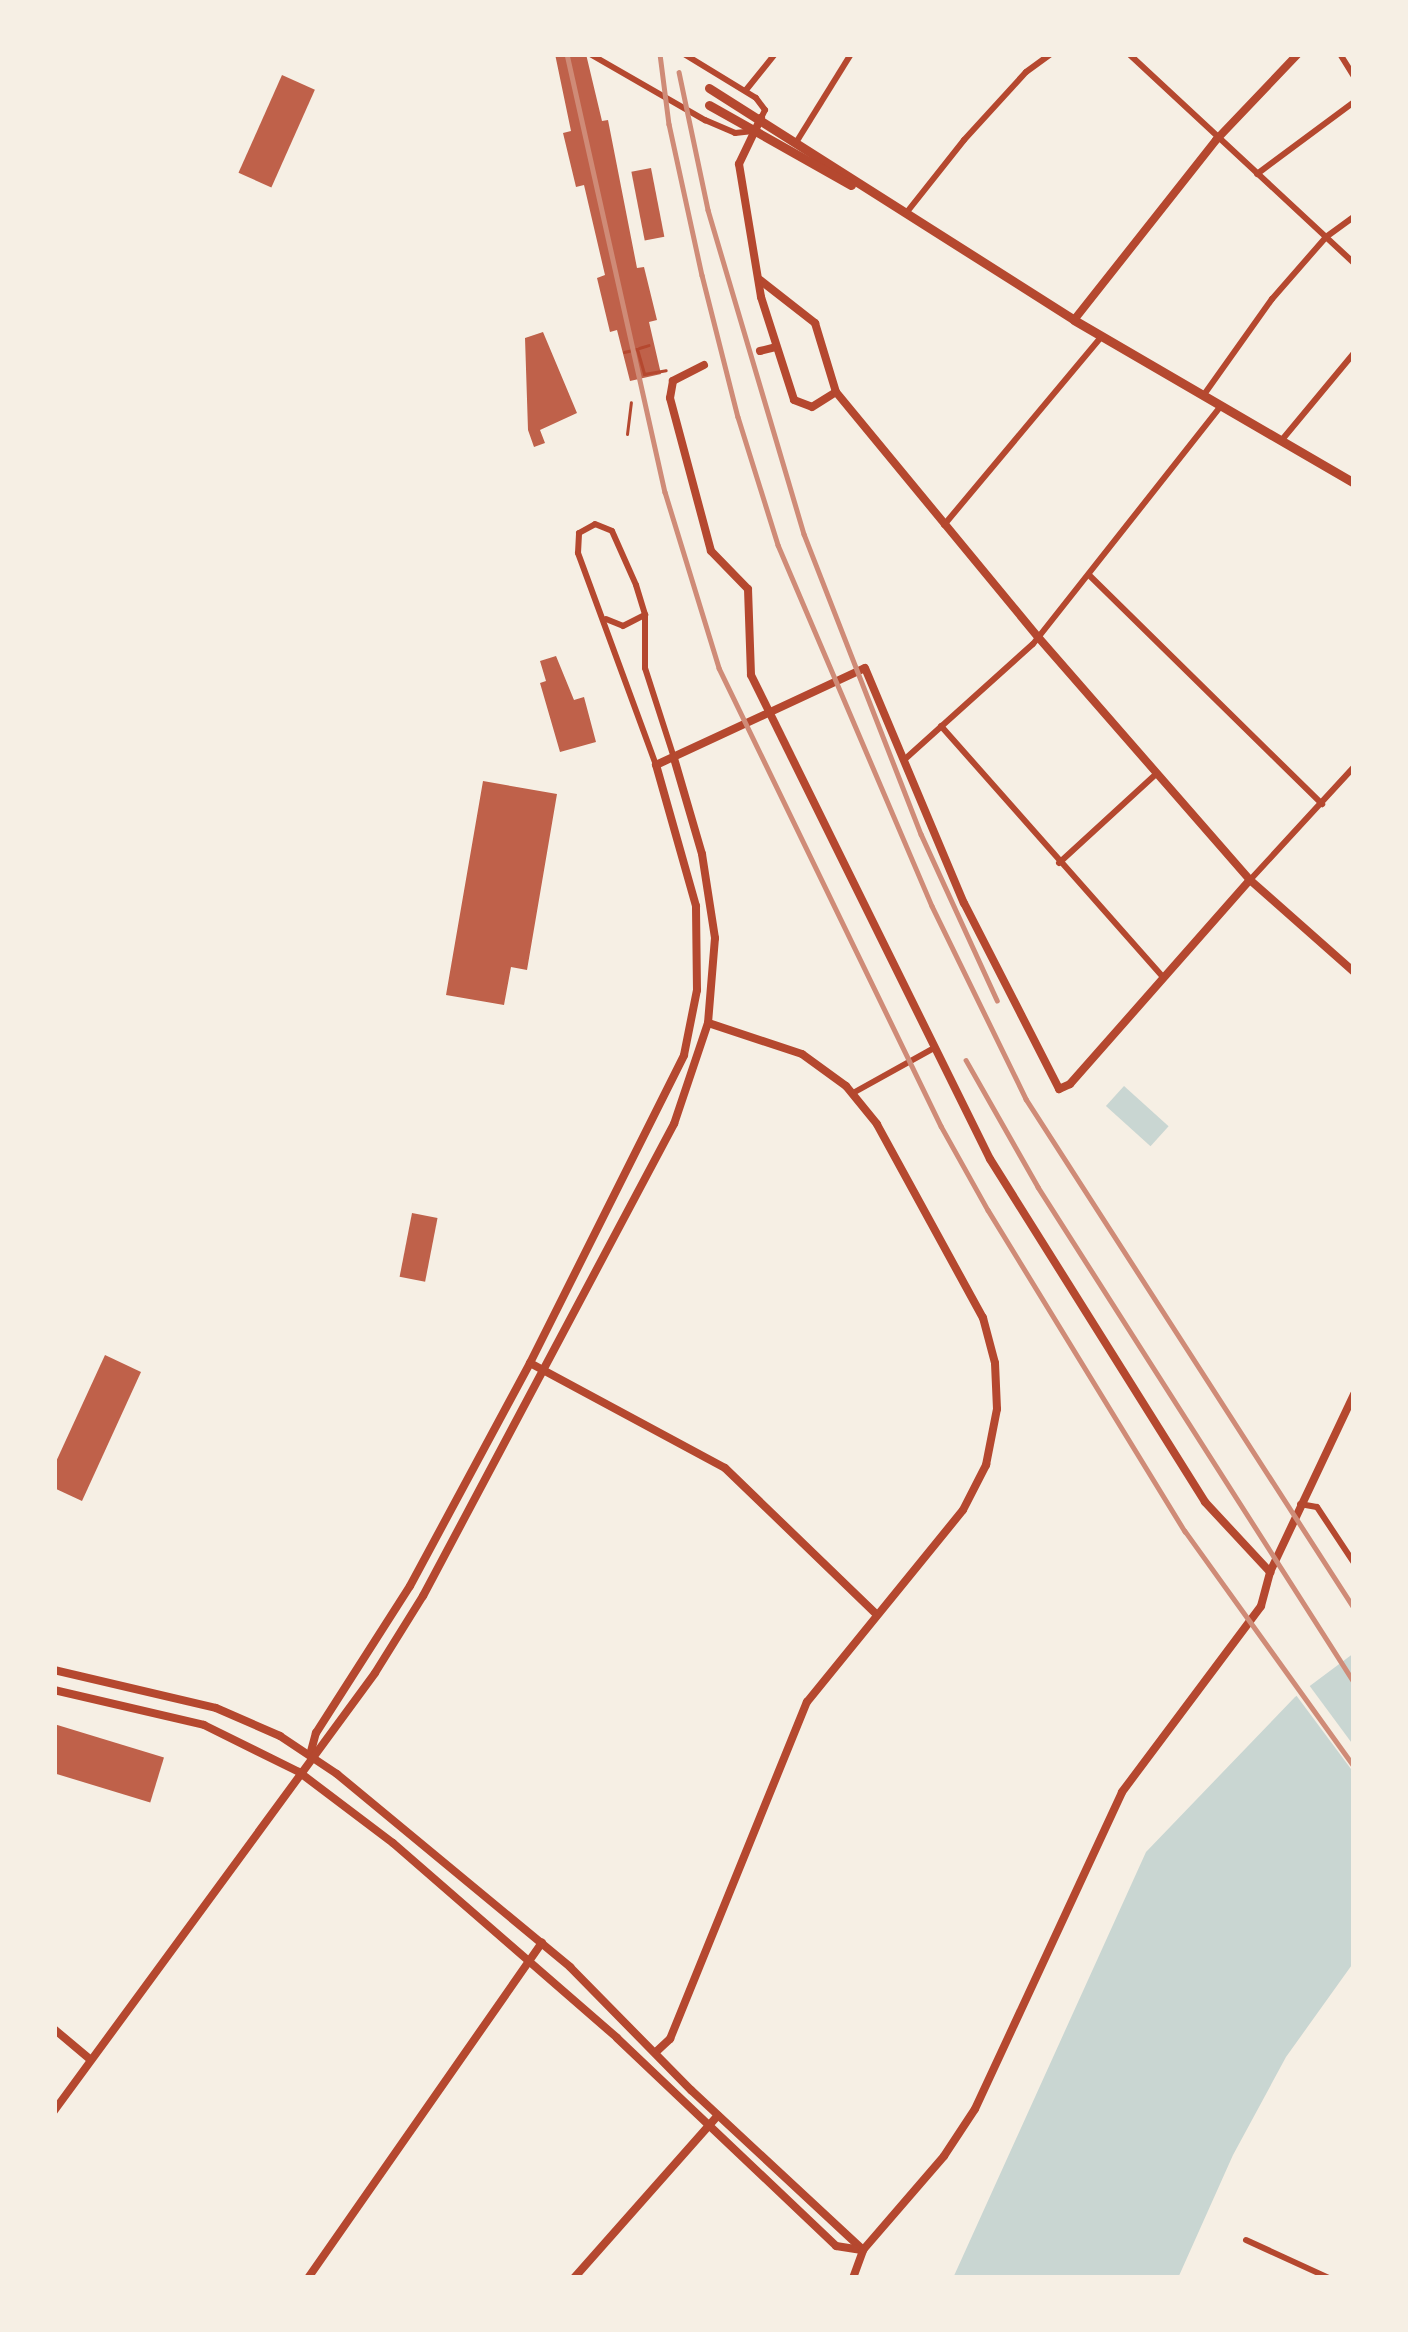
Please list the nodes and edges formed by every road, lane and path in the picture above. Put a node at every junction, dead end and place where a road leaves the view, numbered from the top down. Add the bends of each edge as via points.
1 (590, 54) edge
2 (684, 54) edge
3 (775, 54) edge
4 (851, 54) edge
5 (1051, 54) edge
6 (1129, 54) edge
7 (1298, 54) edge
8 (1340, 54) edge
9 (698, 58) edge
10 (1354, 76) edge
11 (709, 88) dead end
12 (746, 90) junction
13 (1354, 102) edge
14 (709, 106) dead end
15 (761, 118) junction
16 (753, 131) junction
17 (1216, 140) junction
18 (797, 141) junction
19 (1256, 173) junction
20 (893, 207) junction
21 (905, 215) junction
22 (1354, 217) edge
23 (1326, 237) junction
24 (1354, 262) edge
25 (760, 280) junction
26 (1074, 320) junction
27 (1102, 336) junction
28 (649, 345) dead end
29 (776, 347) junction
30 (637, 349) junction
31 (760, 351) dead end
32 (624, 352) dead end
33 (1354, 352) edge
34 (704, 365) dead end
35 (667, 376) dead end
36 (836, 392) junction
37 (1203, 395) junction
38 (631, 402) dead end
39 (1221, 406) junction
40 (627, 434) dead end
41 (1280, 441) junction
42 (1353, 482) edge
43 (944, 525) junction
44 (1089, 575) junction
45 (645, 615) junction
46 (604, 617) junction
47 (1038, 637) junction
48 (774, 715) junction
49 (940, 726) junction
50 (674, 758) junction
51 (901, 762) junction
52 (656, 765) junction
53 (1354, 767) edge
54 (1156, 774) junction
55 (1322, 804) junction
56 (1059, 862) junction
57 (1250, 880) junction
58 (1354, 972) edge
59 (1162, 976) junction
60 (708, 1023) junction
61 (934, 1048) junction
62 (854, 1094) junction
63 (530, 1363) junction
64 (544, 1371) junction
65 (1354, 1394) edge
66 (1300, 1504) junction
67 (1354, 1563) edge
68 (1270, 1572) junction
69 (877, 1615) junction
70 (54, 1670) edge
71 (54, 1690) edge
72 (310, 1755) junction
73 (299, 1772) junction
74 (542, 1942) junction
75 (528, 1959) junction
76 (54, 2029) edge
77 (657, 2051) junction
78 (91, 2060) junction
79 (54, 2111) edge
80 (718, 2115) junction
81 (707, 2127) junction
82 (1246, 2240) dead end
83 (863, 2250) junction
84 (308, 2278) edge
85 (574, 2278) edge
86 (853, 2278) edge
87 (1329, 2278) edge

1 - 16 street via 705,120 735,134
2 - 9 street
3 - 12 street
4 - 18 street
5 - 21 street via 964,140
6 - 17 street
7 - 17 street
8 - 10 street
9 - 12 street
11 - 15 main road
12 - 15 street via 765,110
13 - 19 street
14 - 16 main road
15 - 16 street
15 - 18 main road
16 - 20 main road
16 - 25 street via 739,164
17 - 19 street
17 - 26 street
18 - 20 main road
19 - 23 street
20 - 21 main road
21 - 26 main road
22 - 23 street
23 - 24 street
23 - 37 street
25 - 29 street
25 - 36 street via 815,323
26 - 27 main road
27 - 37 main road
27 - 43 street
28 - 30 path
29 - 31 street
29 - 36 street via 799,405
30 - 32 path
30 - 35 path via 644,374 665,368
33 - 41 street
34 - 48 street via 673,381 670,398 711,551 748,589 748,665
36 - 43 street
37 - 39 main road
38 - 40 path
39 - 41 main road
39 - 44 street
41 - 42 main road
43 - 47 street
44 - 47 street
44 - 55 street
45 - 46 street via 622,626
45 - 46 street via 617,538 595,524 579,533 576,546
45 - 50 street via 645,668
46 - 52 street
47 - 49 street
47 - 54 street
48 - 50 street
48 - 51 street via 865,668
48 - 61 street
49 - 51 street
49 - 56 street
50 - 52 street
50 - 60 street via 713,911
51 - 59 street via 1059,1089
52 - 63 street via 696,906 693,1020 672,1089
53 - 55 street
54 - 56 street
54 - 57 street
55 - 57 street
56 - 59 street
57 - 58 street
57 - 59 street
60 - 62 street via 802,1054
60 - 64 street via 674,1124
61 - 62 street
61 - 68 street via 990,1159 1192,1481
62 - 69 street via 975,1299 997,1384 993,1438 975,1490
63 - 64 street
63 - 72 street via 410,1586 316,1732
64 - 69 street via 725,1468
64 - 72 street via 423,1596 331,1738
65 - 66 street
66 - 67 street via 1317,1508
66 - 68 street
68 - 83 street via 1261,1606 1122,1792 960,2134
69 - 77 street via 807,1702 670,2039
70 - 72 street via 216,1708
71 - 73 street via 204,1724
72 - 73 street
72 - 74 street
73 - 75 street
73 - 78 street
74 - 75 street
74 - 77 street
75 - 81 street
75 - 84 street
76 - 78 street
77 - 80 street
78 - 79 street
80 - 81 street
80 - 83 street
81 - 83 street via 836,2246
81 - 85 street
82 - 87 street
83 - 86 street

